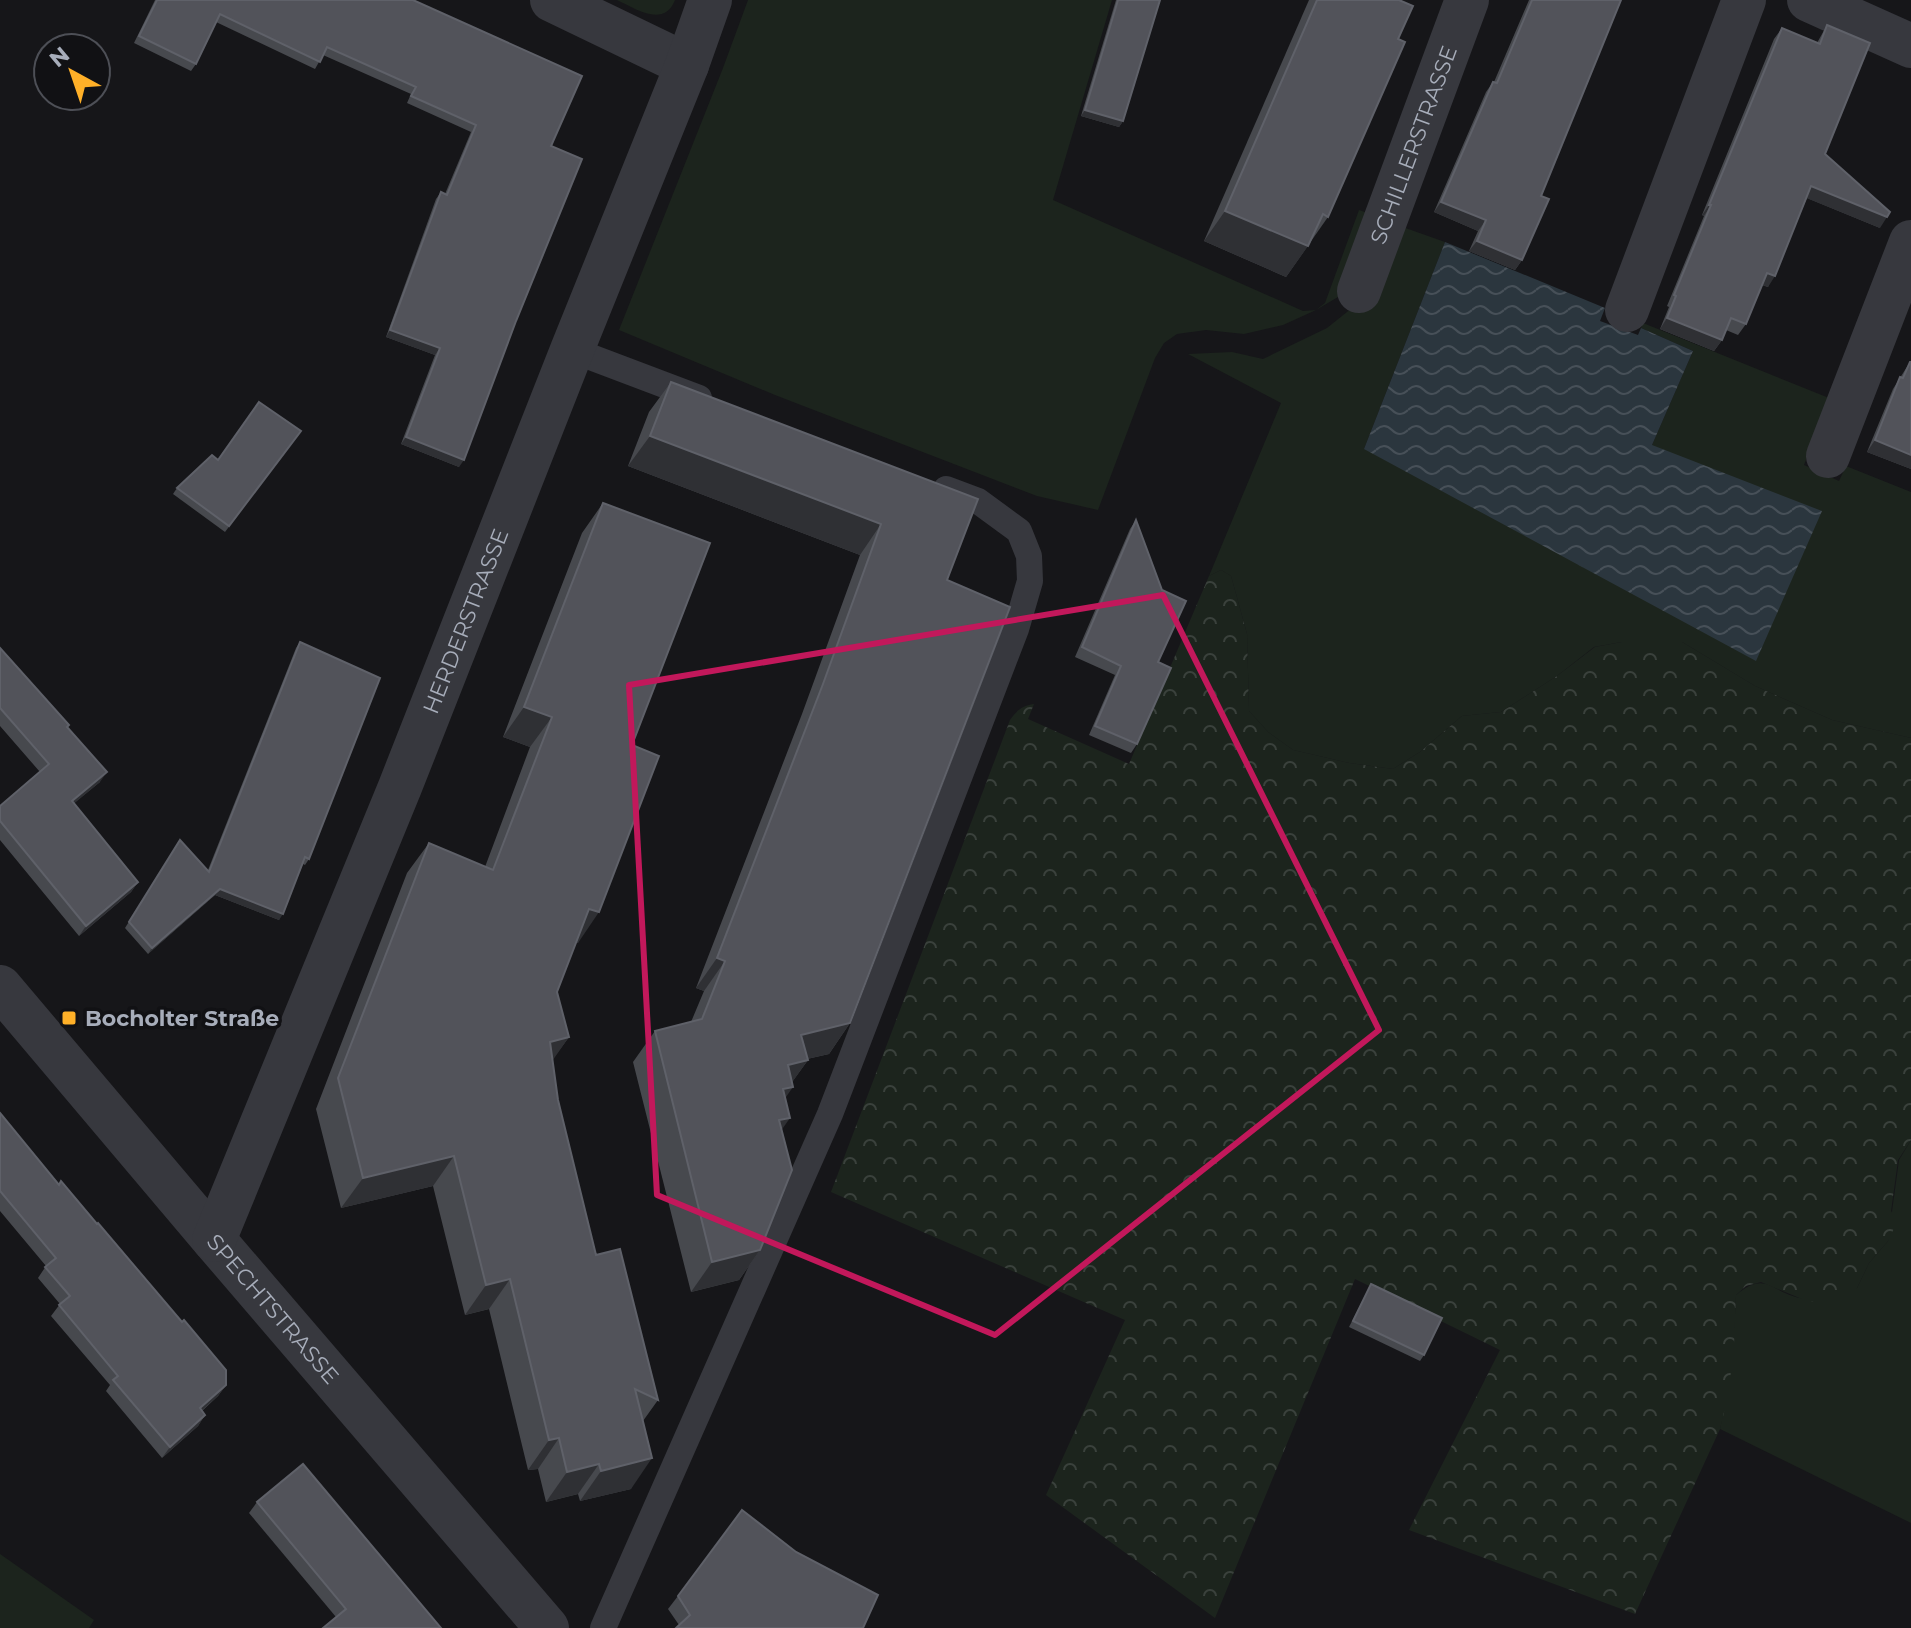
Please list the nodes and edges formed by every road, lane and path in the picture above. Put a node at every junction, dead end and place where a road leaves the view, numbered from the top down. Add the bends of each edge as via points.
1 (552, 0) edge
2 (710, 0) edge
3 (1467, 0) edge
4 (1744, 0) edge
5 (1813, 1) edge
6 (1911, 46) edge
7 (687, 65) junction
8 (1911, 242) edge
9 (1359, 291) dead end
10 (1627, 310) dead end
11 (572, 350) junction
12 (717, 404) edge
13 (1828, 456) dead end
14 (920, 480) edge
15 (0, 987) edge
16 (214, 1240) junction
17 (541, 1626) edge
18 (603, 1628) edge

1 - 7 street
2 - 7 street, HERDERSTRASSE
3 - 9 street, SCHILLERSTRASSE
4 - 10 street
5 - 6 street
7 - 11 street, HERDERSTRASSE
8 - 13 street
11 - 12 lane
11 - 16 street, HERDERSTRASSE
14 - 18 lane via 978,501 1019,531 1029,556 1030,581 830,1114
15 - 16 street, SPECHTSTRASSE
16 - 17 street, SPECHTSTRASSE

